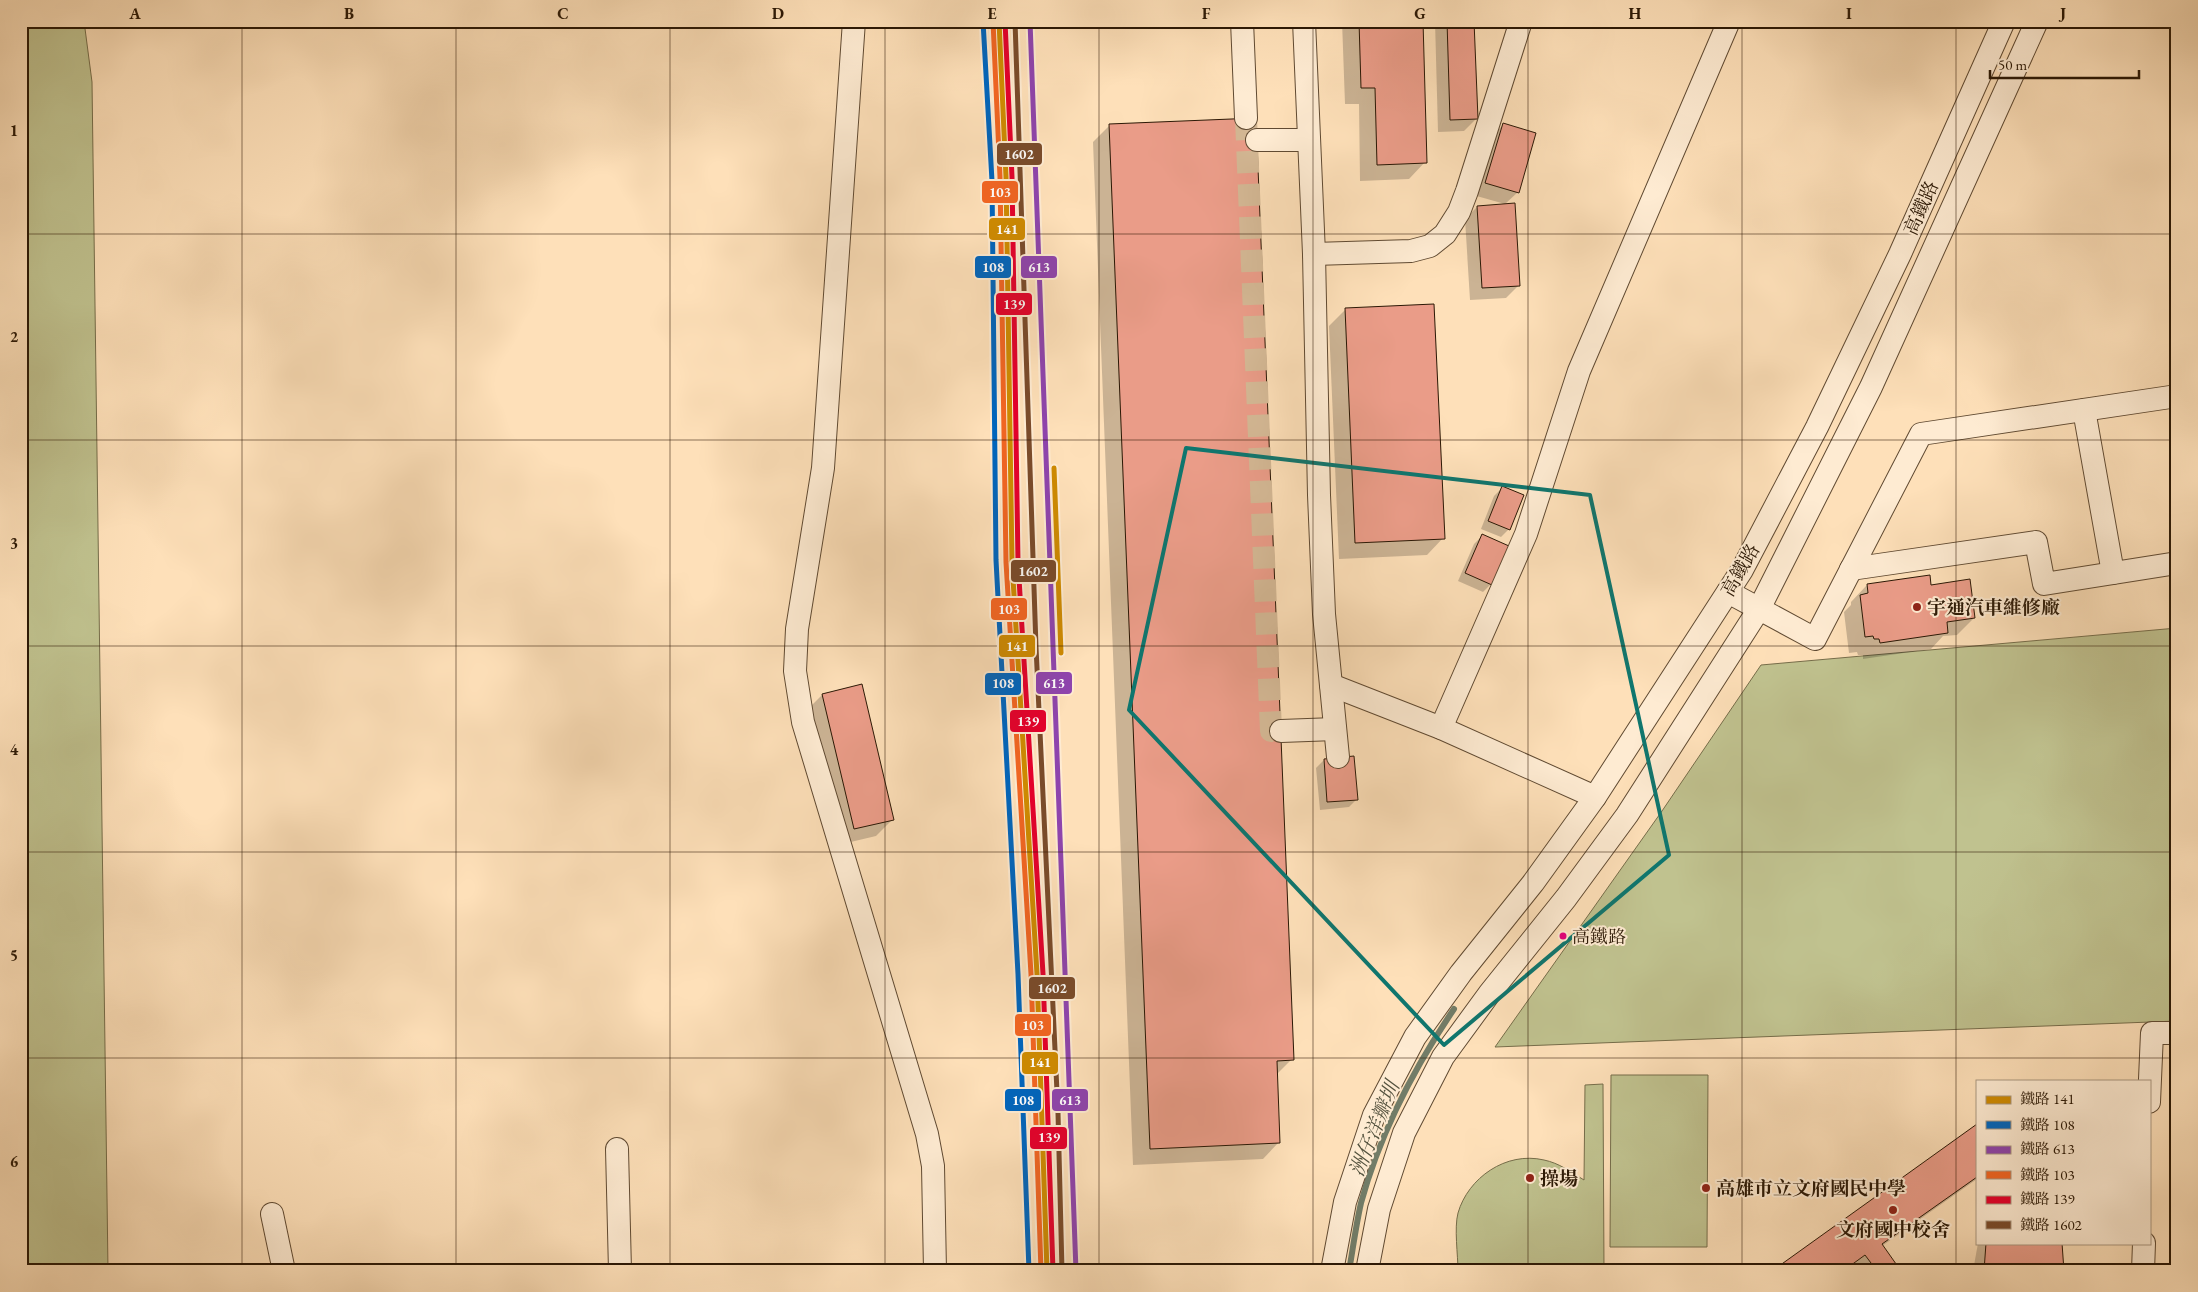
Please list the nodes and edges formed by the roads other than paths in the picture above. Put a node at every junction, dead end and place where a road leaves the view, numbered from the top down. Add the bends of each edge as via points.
1 (854, 21) edge
2 (1242, 21) edge
3 (1304, 21) edge
4 (1521, 21) edge
5 (1729, 21) edge
6 (2004, 21) edge
7 (2037, 21) edge
8 (1246, 118) tunnel mouth
9 (1257, 140) dead end
10 (1309, 140) junction
11 (1314, 254) junction
12 (2177, 396) edge
13 (2084, 410) junction
14 (2177, 563) edge
15 (1851, 569) junction
16 (2113, 573) junction
17 (1728, 592) junction
18 (1759, 609) junction
19 (1331, 685) junction
20 (1441, 728) junction
21 (1335, 729) junction
22 (1280, 731) dead end
23 (1338, 757) dead end
24 (1595, 796) junction
25 (2177, 1032) edge
26 (2150, 1080) edge
27 (616, 1149) dead end
28 (272, 1214) dead end
29 (2144, 1244) edge
30 (284, 1271) edge
31 (620, 1271) edge
32 (935, 1271) edge
33 (1332, 1271) edge
34 (1367, 1271) edge
35 (2143, 1271) edge

1 - 32 street via 823,468 797,629 796,671 802,722 927,1134 932,1166
2 - 8 street
3 - 10 street
4 - 11 street via 1467,191 1446,234 1430,246 1411,252
5 - 20 street via 1580,371 1526,534
6 - 17 street, 高鐵路 via 1900,254 1817,427
7 - 18 street, 高鐵路 via 1871,386
9 - 10 street
10 - 11 street
11 - 19 street via 1319,505
12 - 13 street
13 - 15 street via 1921,434
13 - 16 street
14 - 16 street
15 - 16 street via 2036,542 2044,584
15 - 18 street via 1815,639
17 - 18 street
17 - 24 street, 高鐵路
18 - 34 street, 高鐵路 via 1627,815 1443,1057 1404,1133 1379,1209
19 - 20 street
19 - 21 street
20 - 24 street
21 - 22 street
21 - 23 street
24 - 33 street, 高鐵路 via 1415,1037 1374,1115 1345,1202
25 - 26 street via 2152,1033
27 - 31 street
28 - 30 street
29 - 35 street

